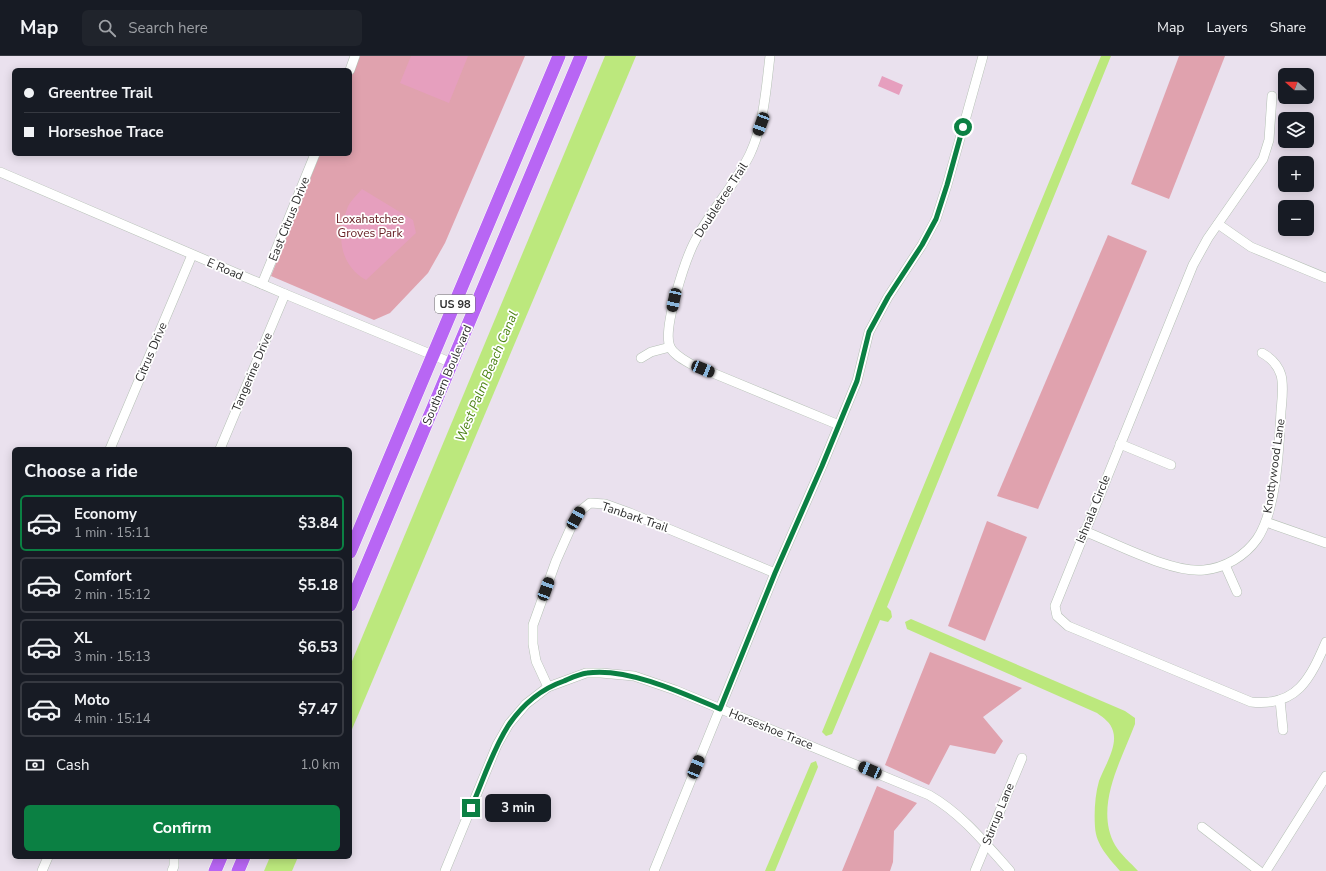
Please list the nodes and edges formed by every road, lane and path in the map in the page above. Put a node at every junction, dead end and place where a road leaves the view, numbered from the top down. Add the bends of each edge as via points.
1 (355, 56) edge
2 (559, 56) edge
3 (581, 56) edge
4 (770, 56) edge
5 (983, 56) edge
6 (351, 68) edge
7 (1272, 96) dead end
8 (314, 156) edge
9 (0, 172) edge
10 (1218, 224) junction
11 (192, 255) junction
12 (1326, 278) edge
13 (262, 284) junction
14 (285, 294) junction
15 (670, 347) junction
16 (1262, 353) dead end
17 (433, 355) junction
18 (641, 358) dead end
19 (452, 363) junction
20 (839, 426) junction
21 (1120, 444) junction
22 (111, 447) edge
23 (221, 447) edge
24 (1172, 465) dead end
25 (1266, 522) junction
26 (1084, 531) junction
27 (1326, 543) edge
28 (352, 547) edge
29 (1225, 565) junction
30 (775, 573) junction
31 (1237, 592) dead end
32 (352, 600) edge
33 (1326, 642) edge
34 (548, 687) junction
35 (1280, 700) junction
36 (720, 709) junction
37 (1283, 730) dead end
38 (1022, 758) dead end
39 (1326, 776) edge
40 (1202, 827) dead end
41 (986, 845) junction
42 (47, 859) edge
43 (174, 859) edge
44 (220, 859) edge
45 (243, 859) edge
46 (42, 871) edge
47 (172, 871) edge
48 (215, 871) edge
49 (238, 871) edge
50 (445, 871) edge
51 (654, 871) edge
52 (975, 871) edge
53 (1010, 871) edge
54 (1259, 871) edge
55 (1266, 871) edge

1 - 6 street
2 - 17 highway, Southern Boulevard / US 98
3 - 19 highway, Southern Boulevard / US 98
4 - 15 street, Doubletree Trail via 761,124 737,178 695,239 676,290 668,329
5 - 20 street via 936,219 869,332 857,381
7 - 10 street, Ishnala Circle via 1269,140 1263,159
8 - 13 street, East Citrus Drive
9 - 11 street, E Road
10 - 12 street via 1251,247
10 - 21 street, Ishnala Circle via 1193,265
11 - 13 street, E Road
11 - 22 street, Citrus Drive
13 - 14 street, E Road
14 - 17 street, E Road
14 - 23 street, Tangerine Drive
15 - 18 street via 651,352
15 - 20 street via 679,357 691,364
16 - 25 street, Knottywood Lane via 1278,368 1283,385 1278,452
17 - 19 street, E Road
17 - 28 highway, Southern Boulevard / US 98
19 - 32 highway, Southern Boulevard / US 98
20 - 30 street
21 - 24 street
21 - 26 street, Ishnala Circle
25 - 27 street
25 - 29 street, Knottywood Lane via 1251,547
26 - 29 street, Knottywood Lane via 1174,567 1194,571
26 - 35 street, Ishnala Circle via 1055,601 1055,611 1063,623 1242,700 1261,704
29 - 31 street
30 - 34 street, Tanbark Trail via 630,513 605,504 590,503 580,511 572,525 533,625 536,661
30 - 36 street
33 - 35 street, Ishnala Circle via 1309,678 1296,692
34 - 36 street, Horseshoe Trace via 586,673 634,676
34 - 50 street, Horseshoe Trace via 526,704 509,724 497,745
35 - 37 street
36 - 41 street, Horseshoe Trace via 929,795 955,812
36 - 51 street
38 - 41 street, Stirrup Lane
39 - 55 street
40 - 54 street
41 - 52 street, Stirrup Lane
41 - 53 street, Horseshoe Trace
42 - 46 street
43 - 47 street
44 - 48 highway
45 - 49 highway

